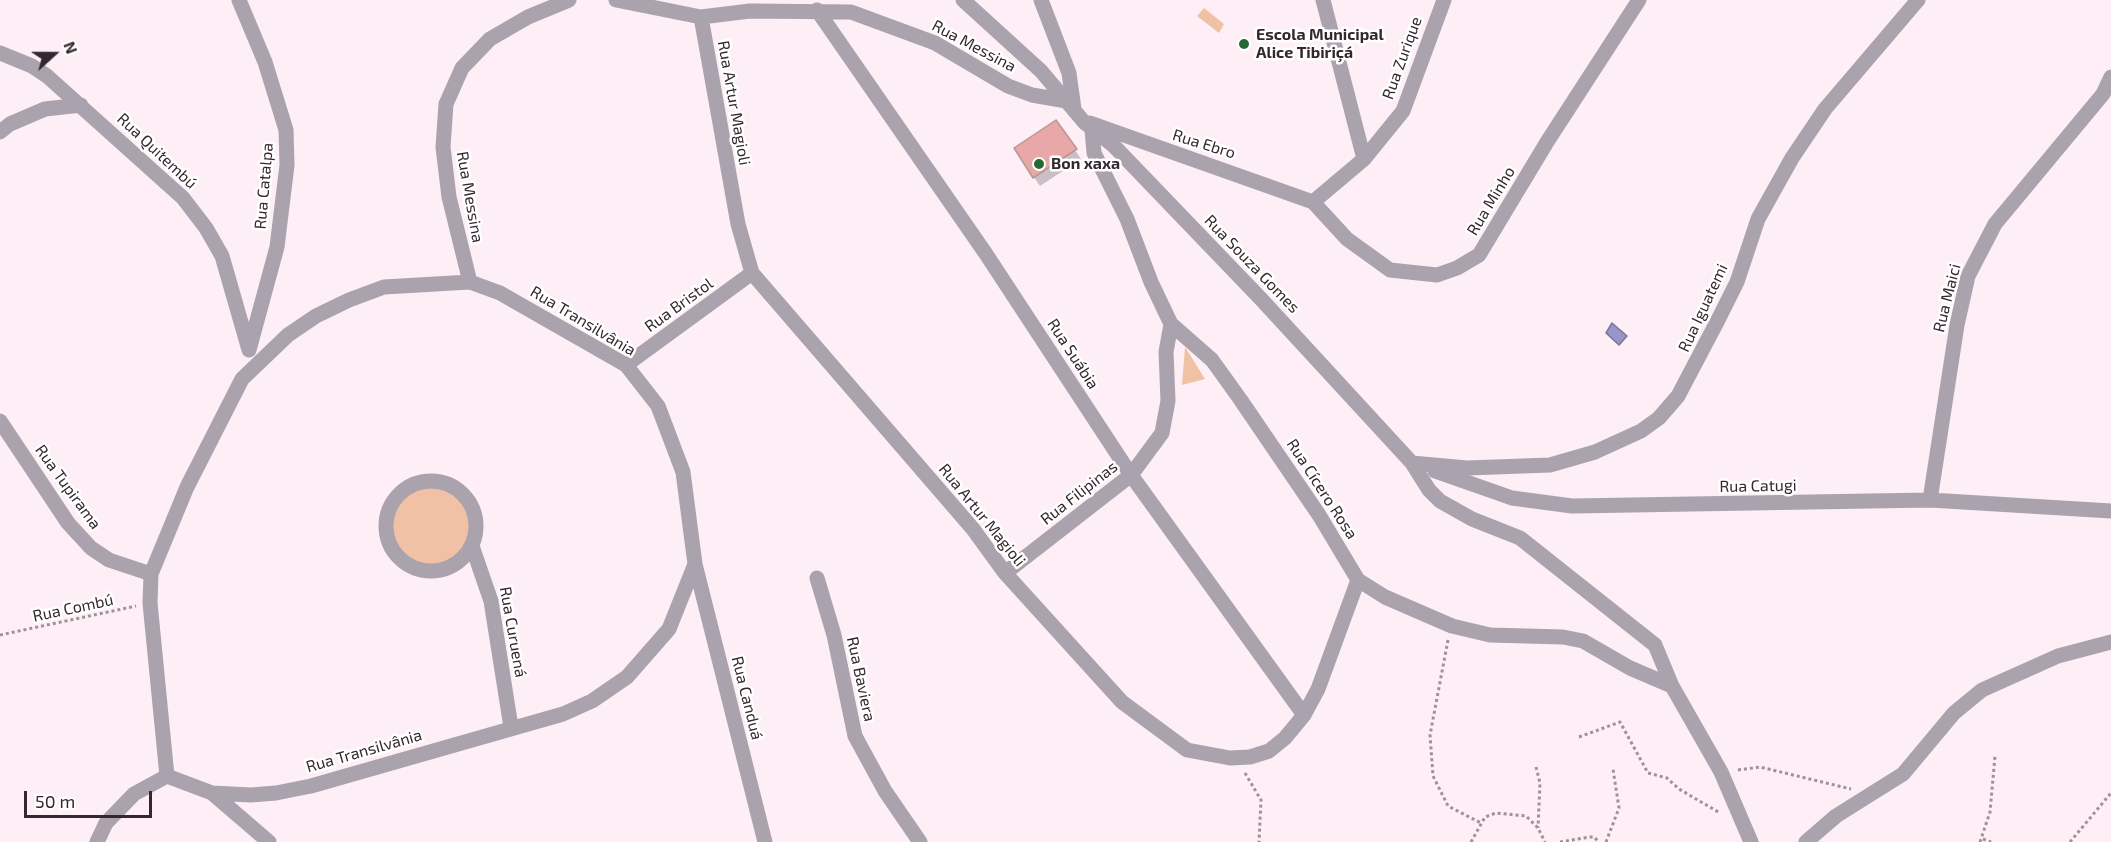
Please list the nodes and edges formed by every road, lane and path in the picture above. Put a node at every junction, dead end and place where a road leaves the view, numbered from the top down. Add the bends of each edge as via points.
1 (239, 0) edge
2 (569, 0) edge
3 (616, 0) edge
4 (963, 0) edge
5 (1041, 0) edge
6 (1323, 0) edge
7 (1444, 0) edge
8 (1639, 0) edge
9 (1918, 0) edge
10 (817, 10) junction
11 (701, 18) junction
12 (0, 53) edge
13 (2111, 77) edge
14 (81, 105) junction
15 (1079, 115) junction
16 (0, 132) edge
17 (1364, 159) junction
18 (1313, 202) junction
19 (752, 273) junction
20 (470, 282) junction
21 (1171, 324) junction
22 (249, 350) junction
23 (626, 365) junction
24 (242, 379) junction
25 (0, 421) edge
26 (1412, 463) junction
27 (1131, 475) junction
28 (1930, 500) junction
29 (2111, 511) edge
30 (472, 546) junction
31 (694, 564) junction
32 (1005, 573) junction
33 (151, 574) junction
34 (817, 578) dead end
35 (1358, 580) junction
36 (150, 603) junction
37 (1452, 626) junction
38 (0, 635) edge
39 (2111, 642) edge
40 (1672, 686) junction
41 (1304, 715) junction
42 (511, 727) junction
43 (1579, 737) dead end
44 (1995, 756) dead end
45 (1237, 758) junction
46 (1536, 767) dead end
47 (1613, 769) dead end
48 (1721, 772) junction
49 (167, 776) junction
50 (1838, 784) dead end
51 (212, 793) junction
52 (2111, 793) edge
53 (1743, 821) junction
54 (1481, 823) junction
55 (1538, 828) junction
56 (1982, 841) edge
57 (97, 842) edge
58 (269, 842) edge
59 (765, 842) edge
60 (920, 842) edge
61 (1258, 842) edge
62 (1471, 842) edge
63 (1545, 842) edge
64 (1560, 842) edge
65 (1599, 842) edge
66 (1606, 842) edge
67 (1751, 842) edge
68 (1806, 842) edge
69 (1991, 842) edge
70 (2070, 842) edge

1 - 22 street, Rua Catalpa via 265,63 286,130 287,165 277,247
2 - 20 street, Rua Messina via 490,39 462,68 446,104 443,147 449,197
3 - 11 street, Rua Messina
4 - 15 street, Rua Souza Gomes via 1041,71
5 - 15 street via 1069,73
6 - 17 street
7 - 17 street, Rua Zurique via 1402,111
8 - 18 street, Rua Minho via 1546,142 1479,255 1437,275 1390,270 1347,239
9 - 26 street, Rua Iguatemi via 1825,109 1792,158 1758,219 1737,282 1704,348 1678,396 1659,418 1641,431 1595,452 1550,465 1467,468
10 - 11 street, Rua Messina via 750,11
10 - 15 street, Rua Messina via 851,12 935,43 1008,86
10 - 27 street, Rua Suábia via 986,254
11 - 19 street, Rua Artur Magioli via 738,224
12 - 14 street, Rua Quitembú via 32,66
13 - 28 street, Rua Maici via 2103,94 1995,224 1968,276
14 - 16 street via 45,110
14 - 22 street, Rua Quitembú via 183,198 207,228 222,256
15 - 18 street, Rua Ebro
15 - 21 street, Rua Cícero Rosa
15 - 26 street, Rua Souza Gomes via 1113,145
17 - 18 street, Rua Zurique
19 - 23 street, Rua Bristol
19 - 32 street, Rua Artur Magioli via 973,529
20 - 23 street, Rua Transilvânia via 500,293
20 - 24 street, Rua Transilvânia via 384,288 349,300 288,335
21 - 27 street, Rua Filipinas via 1166,352 1165,422 1162,433
21 - 35 street, Rua Cícero Rosa via 1212,360 1319,515
22 - 24 street, Rua Catalpa
23 - 31 street, Rua Transilvânia via 658,406 676,448 688,496
24 - 33 street, Rua Transilvânia via 187,487
25 - 33 street, Rua Tupirama via 68,523 91,548 109,560
26 - 28 street, Rua Catugi via 1512,498 1572,506
26 - 40 street, Rua Souza Gomes via 1440,501 1520,538 1655,645
27 - 32 street, Rua Filipinas
27 - 41 street, Rua Suábia
28 - 29 street, Rua Catugi
30 - 30 street via 476,531 469,501 444,483 421,483 400,493 391,506 388,537 394,551 419,570 450,568
30 - 42 street, Rua Curuená via 491,601
31 - 42 street, Rua Transilvânia via 669,629 627,677 592,701 562,714
31 - 59 street, Rua Canduá
32 - 45 street, Rua Artur Magioli via 1122,702 1187,750
33 - 36 street, Rua Transilvânia
34 - 60 street, Rua Baviera via 834,635 855,736 885,791
35 - 37 street, Rua Cícero Rosa via 1385,597
35 - 41 street, Rua Artur Magioli via 1318,689
36 - 38 path, Rua Combú
36 - 49 street, Rua Transilvânia
37 - 40 street, Rua Cícero Rosa via 1490,635 1583,641
37 - 54 path via 1434,711 1430,759 1433,776 1448,806
39 - 68 street via 2058,656 1982,690 1954,713 1903,774 1836,816
40 - 48 street, Rua Souza Gomes
41 - 45 street, Rua Artur Magioli via 1269,751
42 - 51 street, Rua Transilvânia via 311,786 251,795
43 - 53 path via 1620,723 1648,772 1667,778 1738,824
44 - 56 path via 1990,812
45 - 61 path via 1261,800
46 - 55 path via 1540,783
47 - 66 path via 1619,808
48 - 50 path via 1760,767
48 - 53 street, Rua Souza Gomes
49 - 51 street, Rua Transilvânia
49 - 57 street via 134,794 106,824
51 - 58 street
52 - 70 path
53 - 67 street, Rua Souza Gomes
54 - 55 path via 1491,814 1518,814
54 - 62 path
55 - 63 path
56 - 69 path
64 - 65 path via 1594,837

